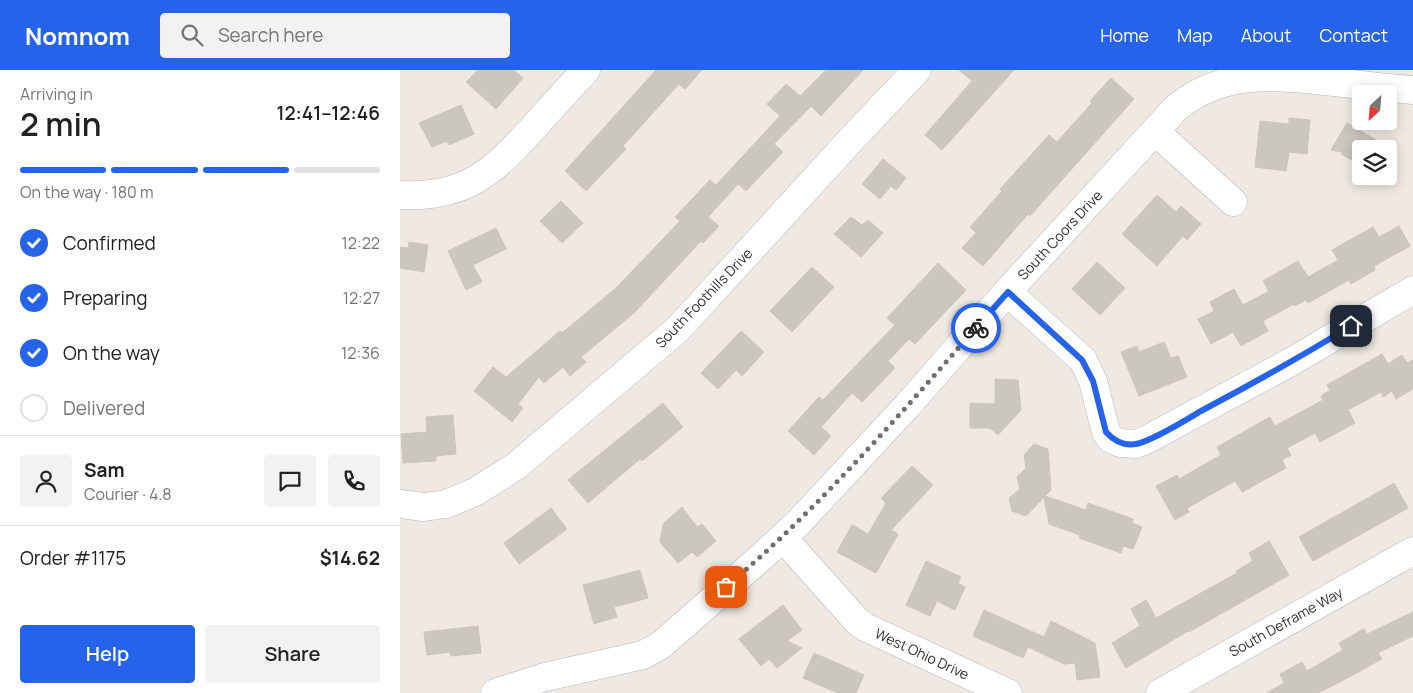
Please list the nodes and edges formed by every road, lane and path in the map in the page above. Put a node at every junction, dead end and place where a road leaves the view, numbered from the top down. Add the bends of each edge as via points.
1 (586, 70) edge
2 (917, 70) edge
3 (1413, 90) edge
4 (1156, 132) junction
5 (400, 195) edge
6 (1233, 202) dead end
7 (1413, 290) edge
8 (1008, 292) junction
9 (400, 504) edge
10 (783, 538) junction
11 (1413, 551) edge
12 (495, 693) edge
13 (1008, 693) edge
14 (1160, 693) edge

1 - 5 street via 506,157 482,177 448,191
2 - 9 street, South Foothills Drive via 663,342 504,475 475,492 437,507
3 - 4 street, South Coors Drive via 1279,76 1243,79 1211,88 1186,100
4 - 6 street
4 - 8 street, South Coors Drive
7 - 8 street via 1289,363 1136,444 1112,438 1106,432 1093,381 1082,360
8 - 10 street, South Coors Drive
10 - 12 street, South Coors Drive via 653,650 544,677
10 - 13 street, West Ohio Drive via 865,627
11 - 14 street, South Deframe Way

